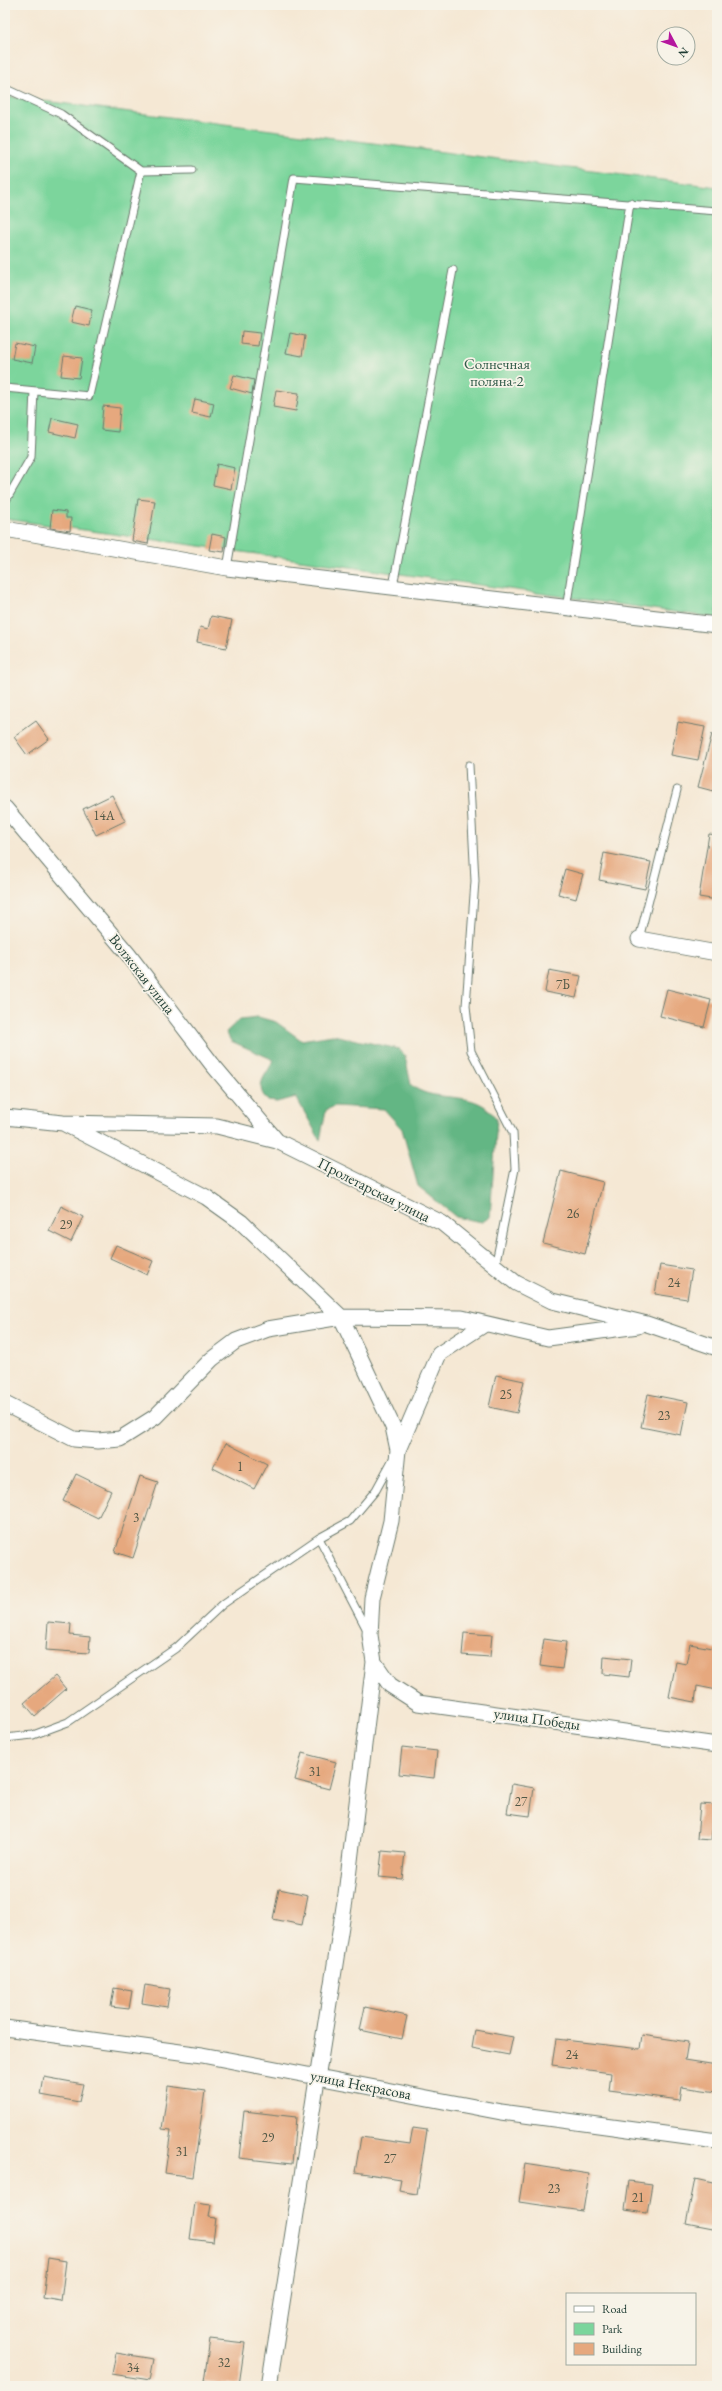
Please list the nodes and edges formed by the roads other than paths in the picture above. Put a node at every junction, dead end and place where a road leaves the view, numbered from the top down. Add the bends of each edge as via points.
1 (5, 88) edge
2 (192, 170) dead end
3 (141, 171) junction
4 (630, 203) junction
5 (717, 211) edge
6 (453, 270) dead end
7 (5, 388) edge
8 (34, 391) junction
9 (5, 502) edge
10 (5, 529) edge
11 (227, 568) junction
12 (393, 586) junction
13 (566, 608) junction
14 (717, 625) edge
15 (469, 765) dead end
16 (677, 790) dead end
17 (5, 808) edge
18 (639, 939) joint
19 (717, 952) edge
20 (5, 1117) edge
21 (63, 1123) junction
22 (277, 1141) junction
23 (495, 1267) junction
24 (341, 1317) junction
25 (485, 1324) junction
26 (647, 1324) junction
27 (717, 1348) edge
28 (5, 1404) edge
29 (398, 1450) junction
30 (319, 1538) junction
31 (370, 1635) junction
32 (374, 1662) junction
33 (5, 1738) edge
34 (717, 1745) edge
35 (5, 2028) edge
36 (318, 2077) junction
37 (717, 2141) edge
38 (269, 2386) edge

1 - 3 lane via 61,114
2 - 3 lane
3 - 8 lane via 89,396
4 - 5 lane
4 - 11 lane via 294,178
4 - 13 lane
6 - 12 lane
7 - 8 lane
8 - 9 lane via 31,457
10 - 11 street
11 - 12 street
12 - 13 street
13 - 14 street
15 - 23 lane via 475,881 466,1006 471,1051 513,1133 515,1169
16 - 18 lane
17 - 22 street, Волжская улица via 128,954 212,1064
18 - 19 street
20 - 21 street, Пролетарская улица
21 - 22 street, Пролетарская улица via 217,1126
21 - 24 street via 206,1197 241,1222
22 - 23 street, Пролетарская улица via 442,1223
23 - 26 street, Пролетарская улица via 516,1283 552,1301
24 - 25 street via 462,1318
24 - 28 street via 268,1329 236,1340 212,1359 155,1417 120,1439 74,1439
24 - 29 street via 393,1427
25 - 26 street via 548,1338
25 - 29 street via 438,1354
26 - 27 street, Пролетарская улица
29 - 30 lane via 376,1490 350,1521
29 - 31 street via 391,1521 372,1598
30 - 31 lane
30 - 33 lane via 223,1604 176,1648 68,1722 33,1735
31 - 32 street
32 - 34 street, улица Победы via 390,1685 418,1703
32 - 36 street via 346,1894
35 - 36 street, улица Некрасова via 202,2055
36 - 37 street, улица Некрасова via 501,2112
36 - 38 street

